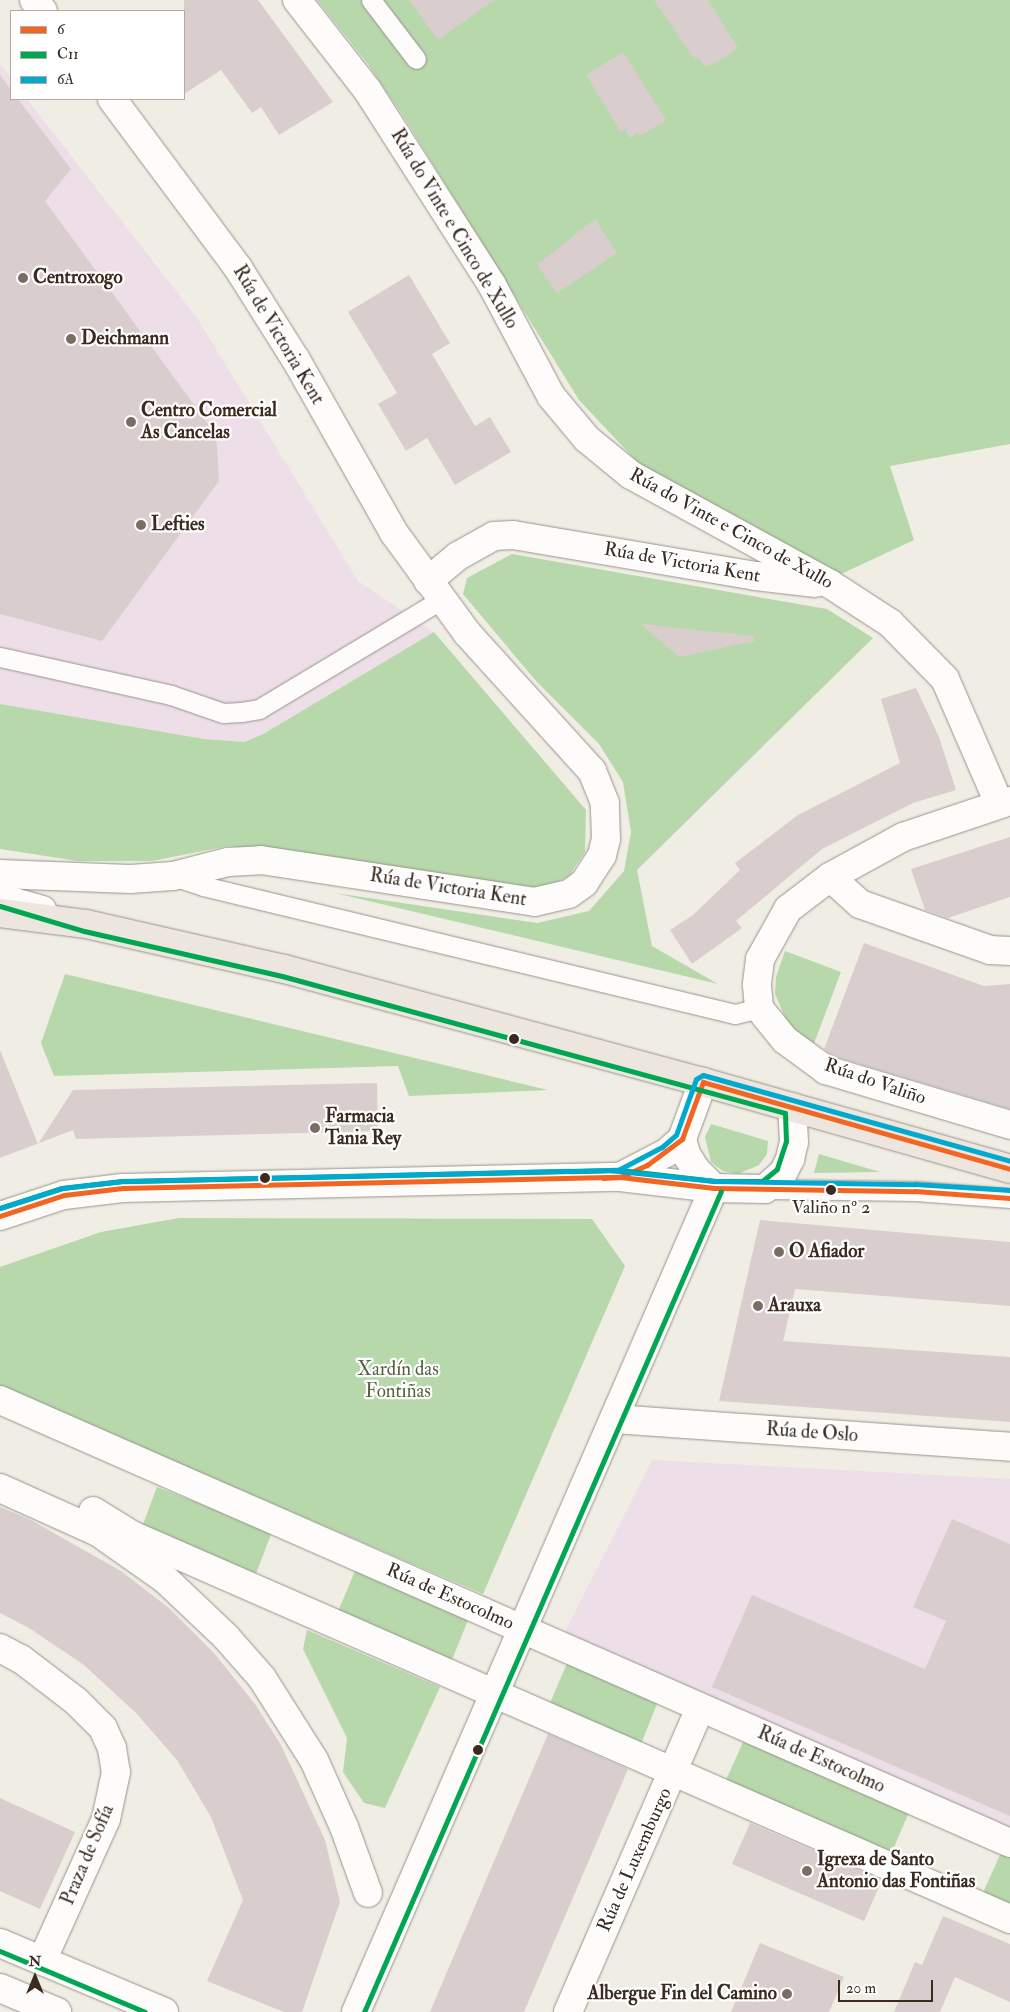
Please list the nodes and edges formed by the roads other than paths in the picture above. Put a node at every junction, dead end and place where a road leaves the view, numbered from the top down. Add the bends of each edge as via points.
1 (34, 0) edge
2 (296, 0) edge
3 (371, 0) edge
4 (42, 10) edge
5 (416, 59) dead end
6 (113, 100) edge
7 (830, 584) junction
8 (435, 590) junction
9 (0, 657) edge
10 (1004, 802) edge
11 (0, 874) edge
12 (173, 876) junction
13 (830, 877) junction
14 (0, 898) edge
15 (0, 913) edge
16 (27, 917) junction
17 (0, 920) edge
18 (86, 924) junction
19 (1010, 950) edge
20 (759, 1008) junction
21 (703, 1082) junction
22 (792, 1107) junction
23 (1010, 1125) edge
24 (682, 1139) junction
25 (1010, 1169) edge
26 (620, 1177) junction
27 (714, 1188) junction
28 (765, 1189) junction
29 (1010, 1198) edge
30 (0, 1216) edge
31 (0, 1400) edge
32 (614, 1418) junction
33 (1010, 1447) edge
34 (0, 1488) edge
35 (93, 1511) dead end
36 (522, 1629) junction
37 (0, 1648) edge
38 (494, 1694) junction
39 (700, 1708) junction
40 (674, 1770) junction
41 (1010, 1843) edge
42 (368, 1894) dead end
43 (1010, 1919) edge
44 (0, 1943) edge
45 (42, 1961) junction
46 (0, 1988) edge
47 (57, 2012) edge
48 (164, 2012) edge
49 (356, 2012) edge
50 (568, 2012) edge

1 - 4 street
2 - 7 street, Rúa do Vinte e Cinco de Xullo via 368,91 492,285 551,396 587,439 631,476
3 - 5 lane
6 - 8 street, Rúa de Victoria Kent via 238,268 296,360 394,534
7 - 8 street, Rúa de Victoria Kent via 756,576 513,535 494,536 458,556
7 - 10 street, Rúa do Vinte e Cinco de Xullo via 890,622 945,680
8 - 9 lane via 259,709 241,712 223,713 171,695
8 - 12 street, Rúa de Victoria Kent via 467,633 580,755 600,786 606,811 606,839 602,855 584,883 562,897 534,902 261,860 228,862
10 - 13 street via 903,837
11 - 12 street, Rúa de Victoria Kent via 109,880
12 - 20 lane via 203,886 735,1014
13 - 19 street via 860,904 990,950
13 - 20 street via 788,909 760,959
14 - 18 street
15 - 16 main road
16 - 17 street
16 - 18 main road
18 - 21 main road via 284,969
20 - 23 street, Rúa do Valiño via 785,1040 826,1070
21 - 22 main road
21 - 24 street
22 - 25 main road
22 - 28 street via 794,1142 790,1159 783,1173
24 - 26 street via 666,1153
24 - 27 street via 686,1154 696,1170
26 - 27 street
26 - 30 street via 123,1188 64,1195
27 - 28 street
27 - 32 street
28 - 29 lane via 915,1191
31 - 36 street, Rúa de Estocolmo via 226,1496
32 - 33 street, Rúa de Oslo
32 - 36 street
34 - 42 street via 98,1532 166,1580 226,1637 262,1678 314,1760 344,1827
35 - 38 street via 132,1534
36 - 38 street
36 - 39 street, Rúa de Estocolmo
37 - 45 street, Praza de Sofía via 21,1659 76,1700 103,1728 112,1748 116,1772 106,1819
38 - 40 street
38 - 49 street
39 - 40 street, Rúa de Luxemburgo
39 - 41 street, Rúa de Estocolmo
40 - 43 street
40 - 50 street, Rúa de Luxemburgo
44 - 45 street
45 - 48 street
46 - 47 street

